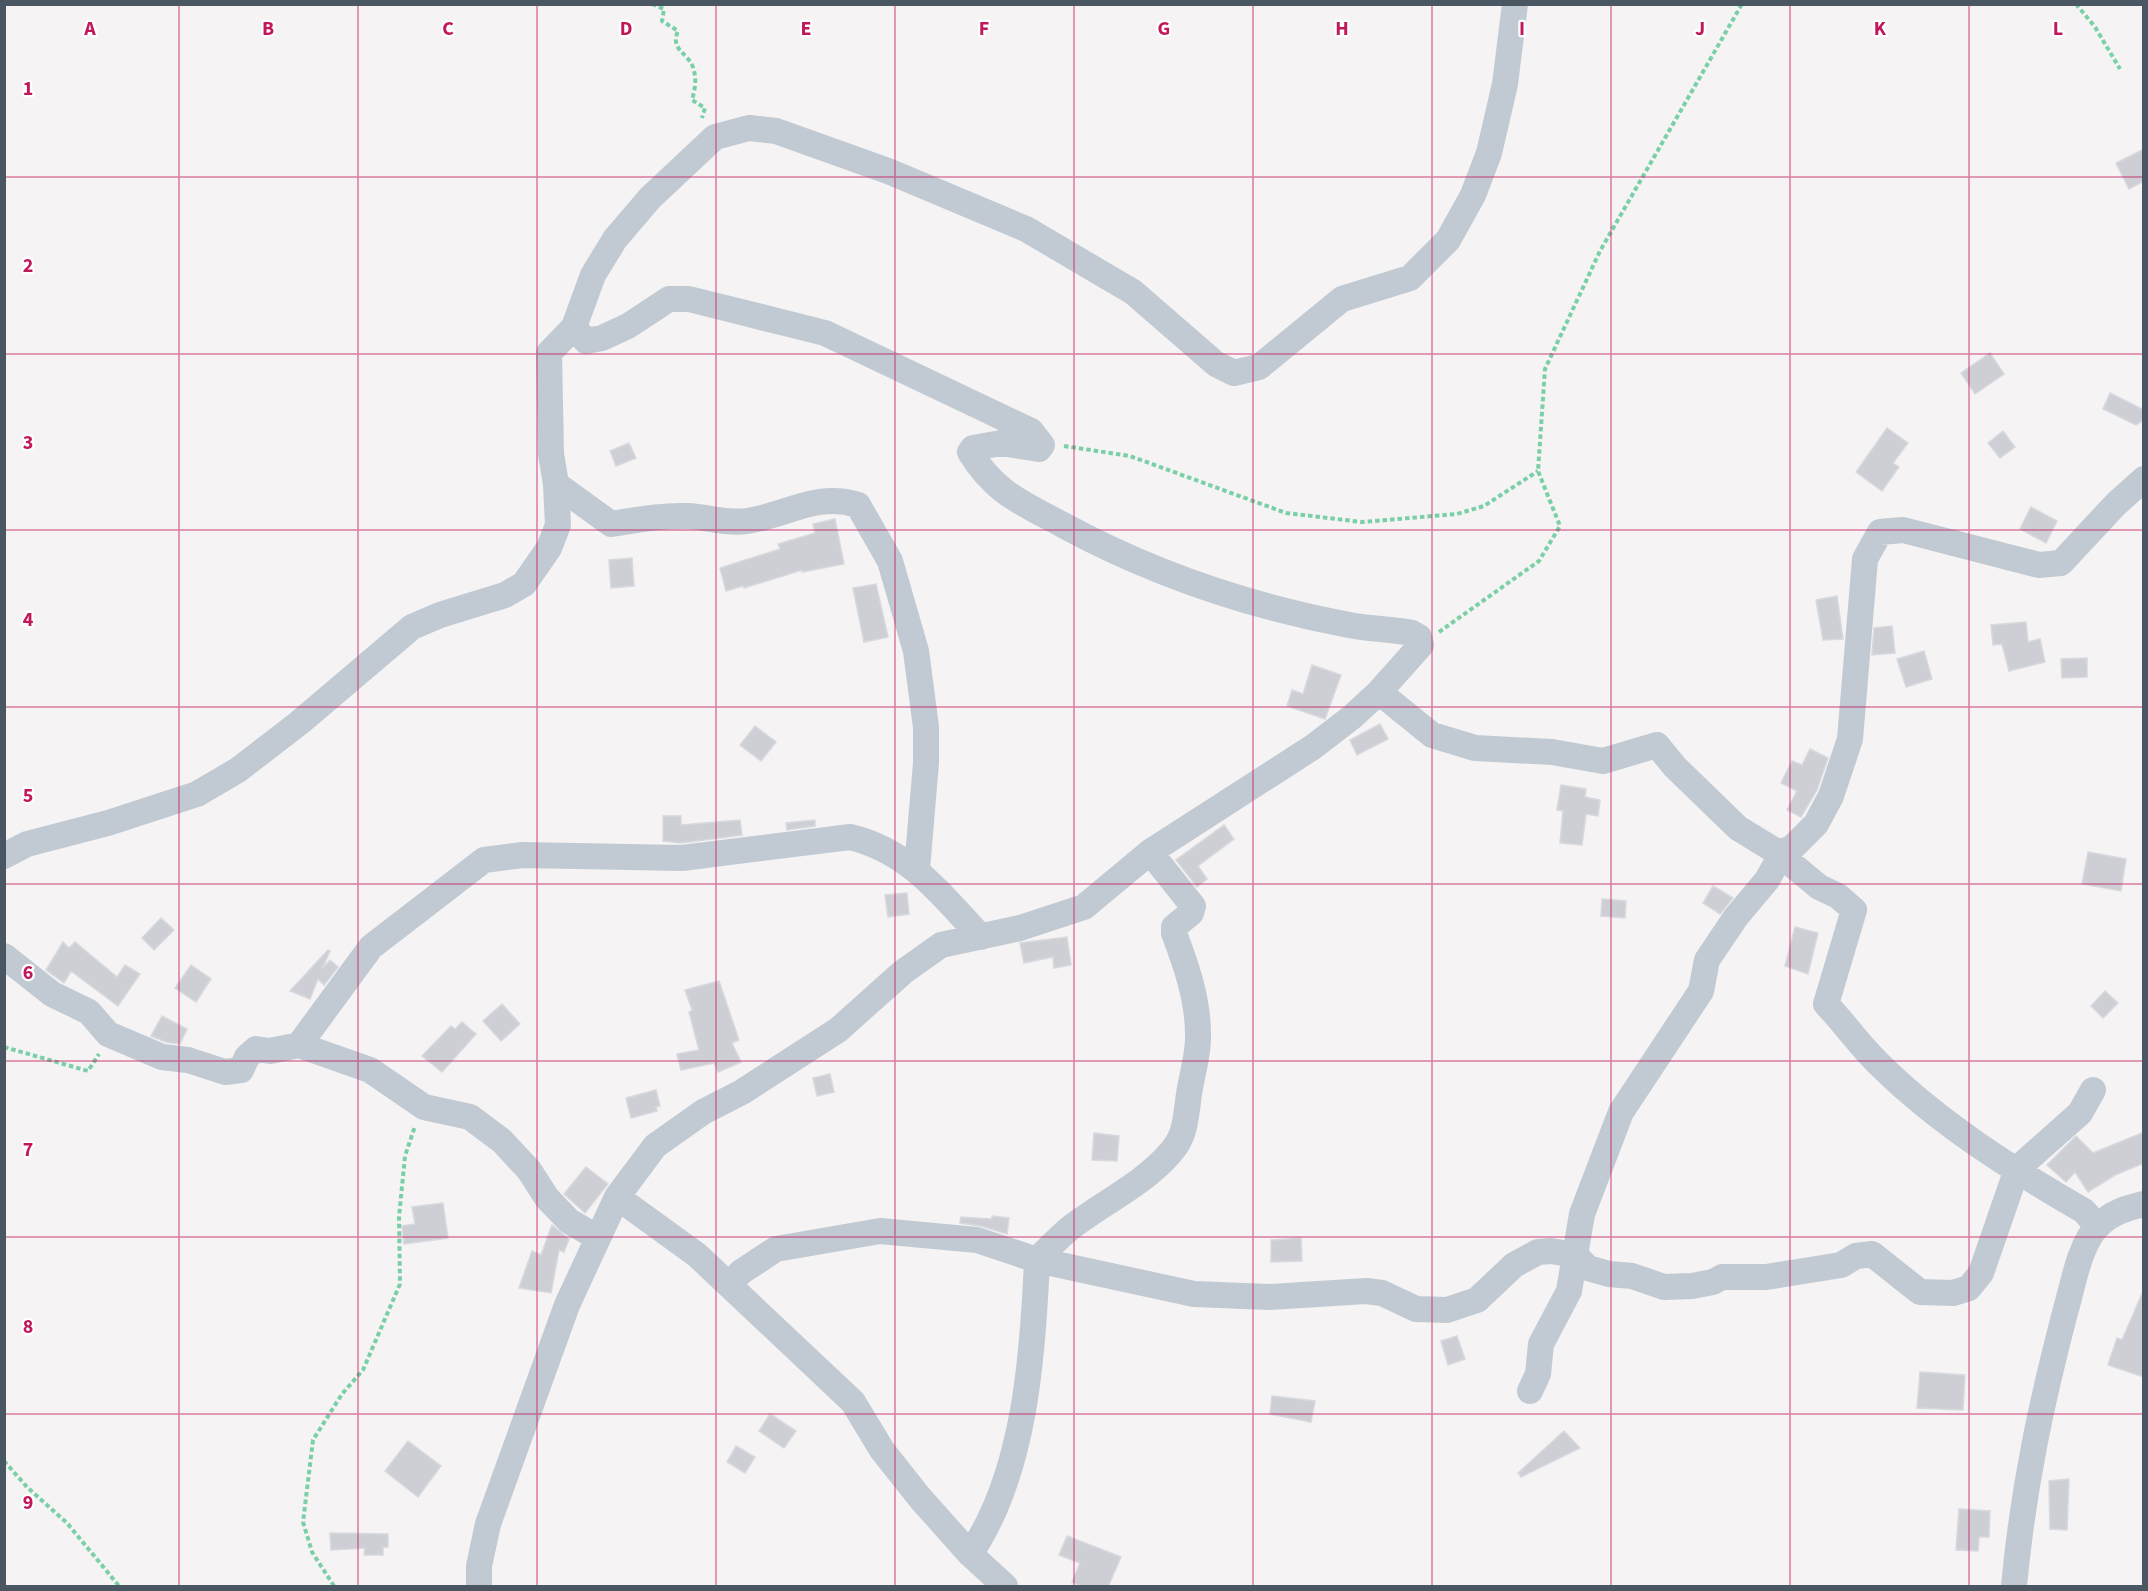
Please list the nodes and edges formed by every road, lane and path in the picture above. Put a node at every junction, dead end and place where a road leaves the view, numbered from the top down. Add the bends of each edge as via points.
1 (651, 4) edge
2 (1515, 4) edge
3 (1742, 4) edge
4 (2076, 4) edge
5 (2120, 69) dead end
6 (700, 150) junction
7 (574, 327) junction
8 (1042, 445) junction
9 (1538, 471) junction
10 (2144, 479) edge
11 (556, 484) junction
12 (1421, 645) junction
13 (1379, 692) junction
14 (1150, 852) junction
15 (1777, 852) junction
16 (4, 856) edge
17 (917, 869) junction
18 (981, 937) junction
19 (4, 956) edge
20 (108, 1034) junction
21 (299, 1045) junction
22 (4, 1047) edge
23 (2093, 1090) dead end
24 (424, 1107) junction
25 (2017, 1169) junction
26 (617, 1197) junction
27 (2144, 1204) edge
28 (2097, 1226) junction
29 (598, 1238) junction
30 (1575, 1255) junction
31 (1036, 1260) junction
32 (729, 1285) junction
33 (1530, 1390) dead end
34 (4, 1461) edge
35 (970, 1554) junction
36 (119, 1587) edge
37 (334, 1587) edge
38 (479, 1587) edge
39 (1005, 1587) edge
40 (2014, 1587) edge

1 - 6 path via 663,9 662,21 678,31 677,48 692,66 696,82 692,100 705,108 697,125
2 - 6 street via 1505,84 1489,153 1473,195 1448,240 1410,278 1342,299 1259,368 1234,373 1216,364 1133,292 1026,229 899,175 776,131 749,128 715,137
3 - 9 path via 1600,251 1545,369
4 - 5 path
6 - 7 street via 650,198 615,239 593,275
7 - 8 street via 586,341 628,326 669,299 689,298 727,306 825,333 1031,431
7 - 11 street via 549,353 551,454
8 - 9 path via 1130,456 1286,513 1362,522 1457,514 1484,506
8 - 12 street via 1033,449 1001,443 973,447 970,452 998,489 1113,552 1260,605 1351,626 1412,633 1419,637
9 - 12 path via 1560,526 1539,561
10 - 15 street via 2061,563 2038,565 1903,530 1881,532 1864,559 1850,739 1831,796 1816,824 1791,849
11 - 16 street via 558,525 549,548 524,584 505,595 412,627 299,723 238,770 197,794 27,844
11 - 17 street via 611,524 657,515 747,521 820,500 841,499 858,505 890,561 916,651 926,727
12 - 13 street
13 - 14 street via 1313,747
13 - 15 street via 1432,735 1475,748 1552,752 1603,761 1657,745 1738,828
14 - 18 street via 1084,907
14 - 31 street via 1193,906 1191,914 1174,927 1186,965 1198,1035 1187,1124 1175,1147 1148,1174 1068,1229
15 - 25 street via 1854,910 1826,1004 1881,1066 1929,1107
15 - 30 street via 1776,864 1767,880 1707,960 1701,991 1621,1112 1582,1214
17 - 18 street
17 - 21 street via 873,842 850,837 682,858 522,855 484,860 371,947
18 - 26 street via 941,945 903,972 838,1030 742,1092 703,1112 655,1146
19 - 20 street via 52,994 89,1012
20 - 21 street via 162,1057 188,1060 225,1072 241,1070 256,1048 270,1051
20 - 22 path via 88,1071
21 - 24 street via 370,1070
23 - 25 street via 2080,1113
24 - 29 street via 470,1117 490,1130 529,1170 547,1198 569,1221
24 - 37 path via 405,1156 399,1216 400,1284 363,1370 342,1394 313,1440 303,1522 312,1552
25 - 28 street via 2084,1211
25 - 30 street via 1981,1273 1969,1288 1953,1293 1920,1292 1872,1254 1856,1256 1841,1265 1766,1277 1722,1277 1692,1286 1664,1287 1632,1276 1587,1268
26 - 29 street
26 - 32 street via 697,1255
27 - 28 street via 2119,1210
28 - 40 street via 2080,1260 2042,1400 2020,1514
29 - 38 street via 567,1305 488,1524
30 - 31 street via 1551,1251 1527,1257 1477,1300 1447,1310 1416,1309 1382,1293 1366,1291 1269,1297 1194,1294
30 - 33 street via 1569,1291 1541,1344 1538,1374
31 - 32 street via 977,1240 880,1231 776,1249 741,1272
31 - 35 street via 1033,1334 1011,1462 985,1533
32 - 35 street via 853,1402 882,1450
34 - 36 path via 67,1523
35 - 39 street

